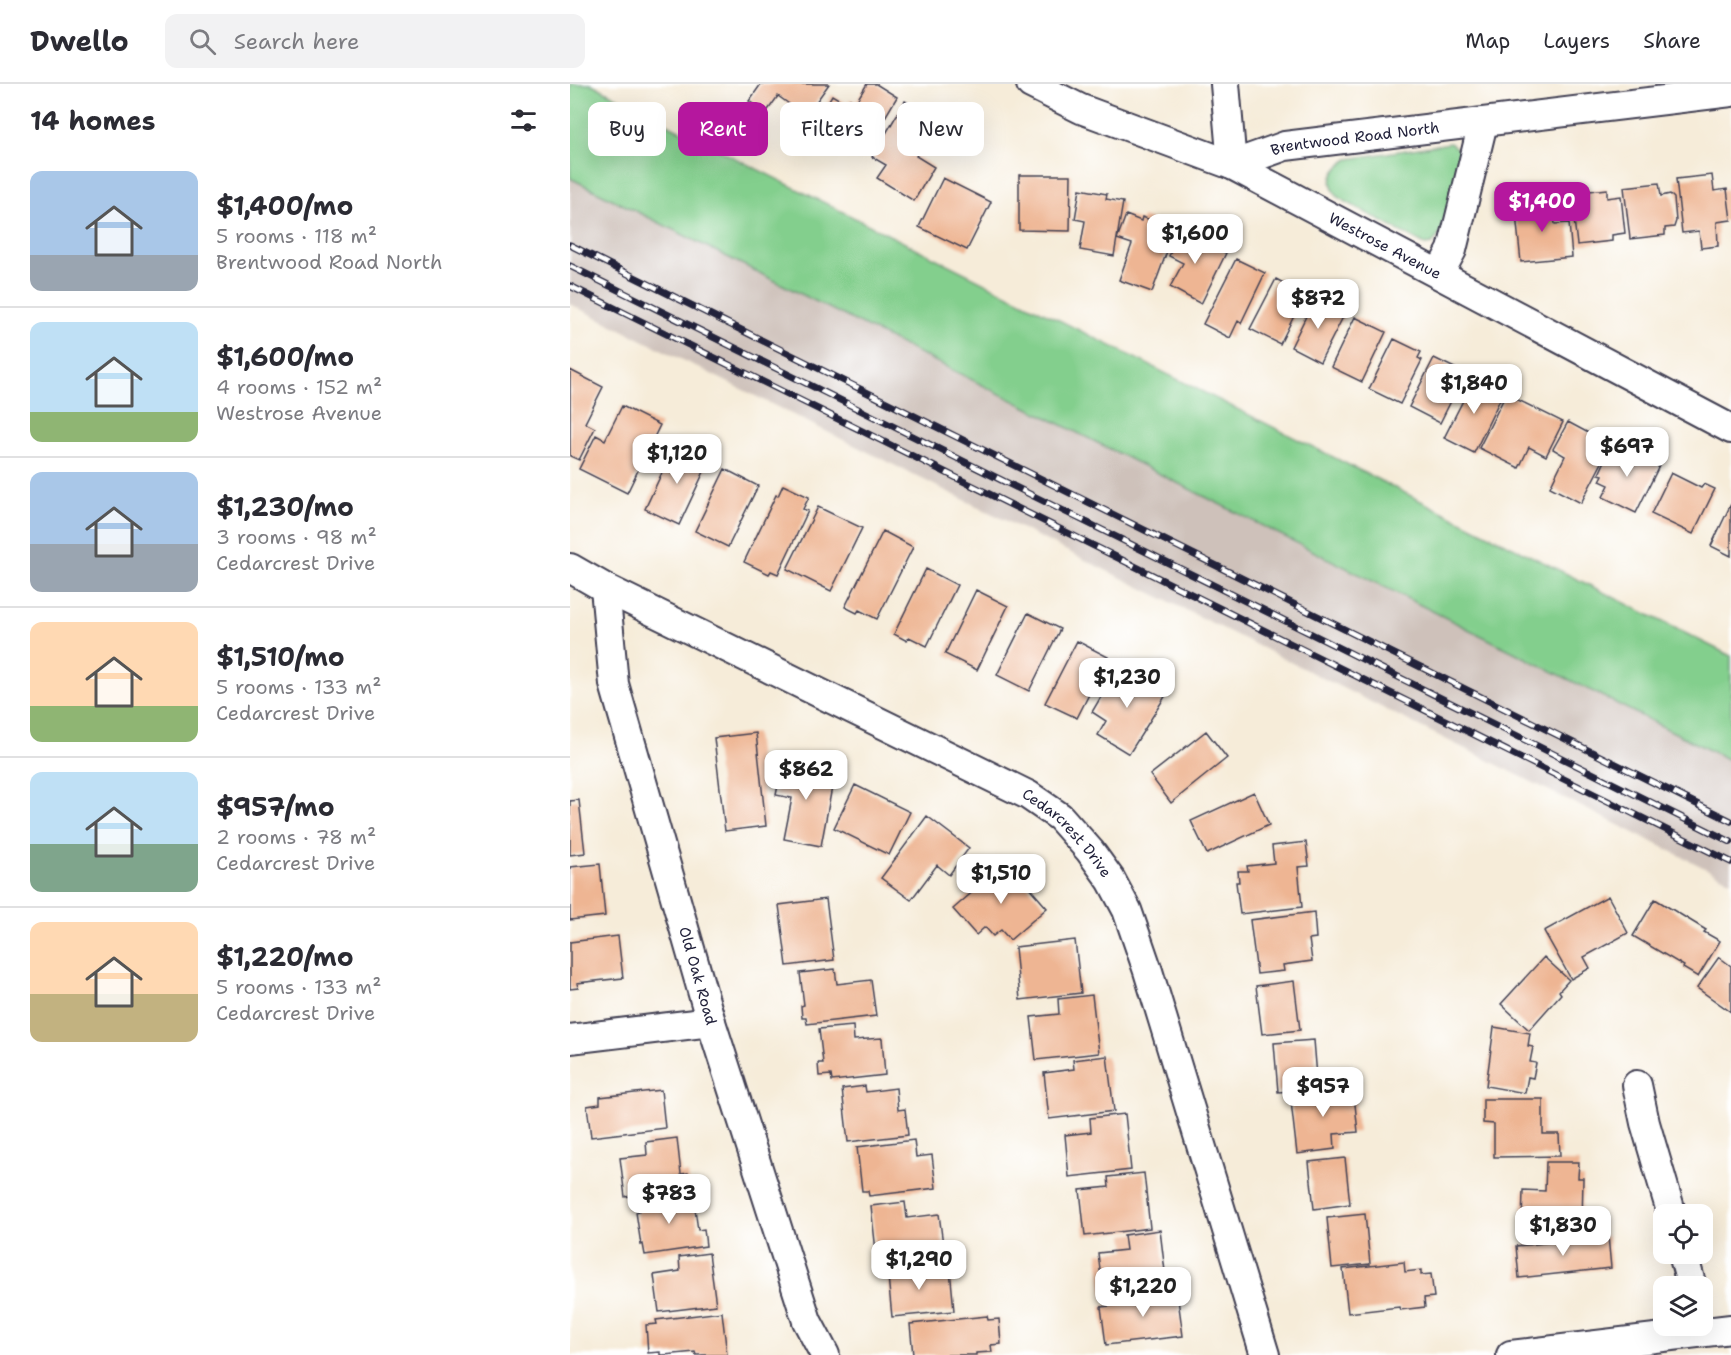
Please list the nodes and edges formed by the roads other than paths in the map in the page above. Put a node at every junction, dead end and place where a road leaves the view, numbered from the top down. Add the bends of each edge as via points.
1 (1031, 84) edge
2 (1225, 84) edge
3 (1731, 92) edge
4 (1483, 123) junction
5 (1232, 165) junction
6 (1439, 274) junction
7 (1731, 429) edge
8 (570, 568) edge
9 (604, 588) junction
10 (711, 1022) junction
11 (570, 1038) edge
12 (1637, 1085) dead end
13 (1669, 1204) edge
14 (1653, 1336) edge
15 (825, 1355) edge
16 (1265, 1355) edge
17 (1511, 1355) edge

1 - 5 street, Westrose Avenue via 1082,109
2 - 5 street
3 - 4 street, Brentwood Road North
4 - 5 street, Brentwood Road North via 1285,146
4 - 6 street via 1452,250
5 - 6 street, Westrose Avenue
6 - 7 street, Westrose Avenue
8 - 9 street, Cedarcrest Drive
9 - 10 street, Old Oak Road via 614,684
9 - 16 street, Cedarcrest Drive via 1028,795 1060,817 1090,851 1127,910
10 - 11 street
10 - 15 street, Old Oak Road via 807,1320
12 - 13 street
14 - 17 street

